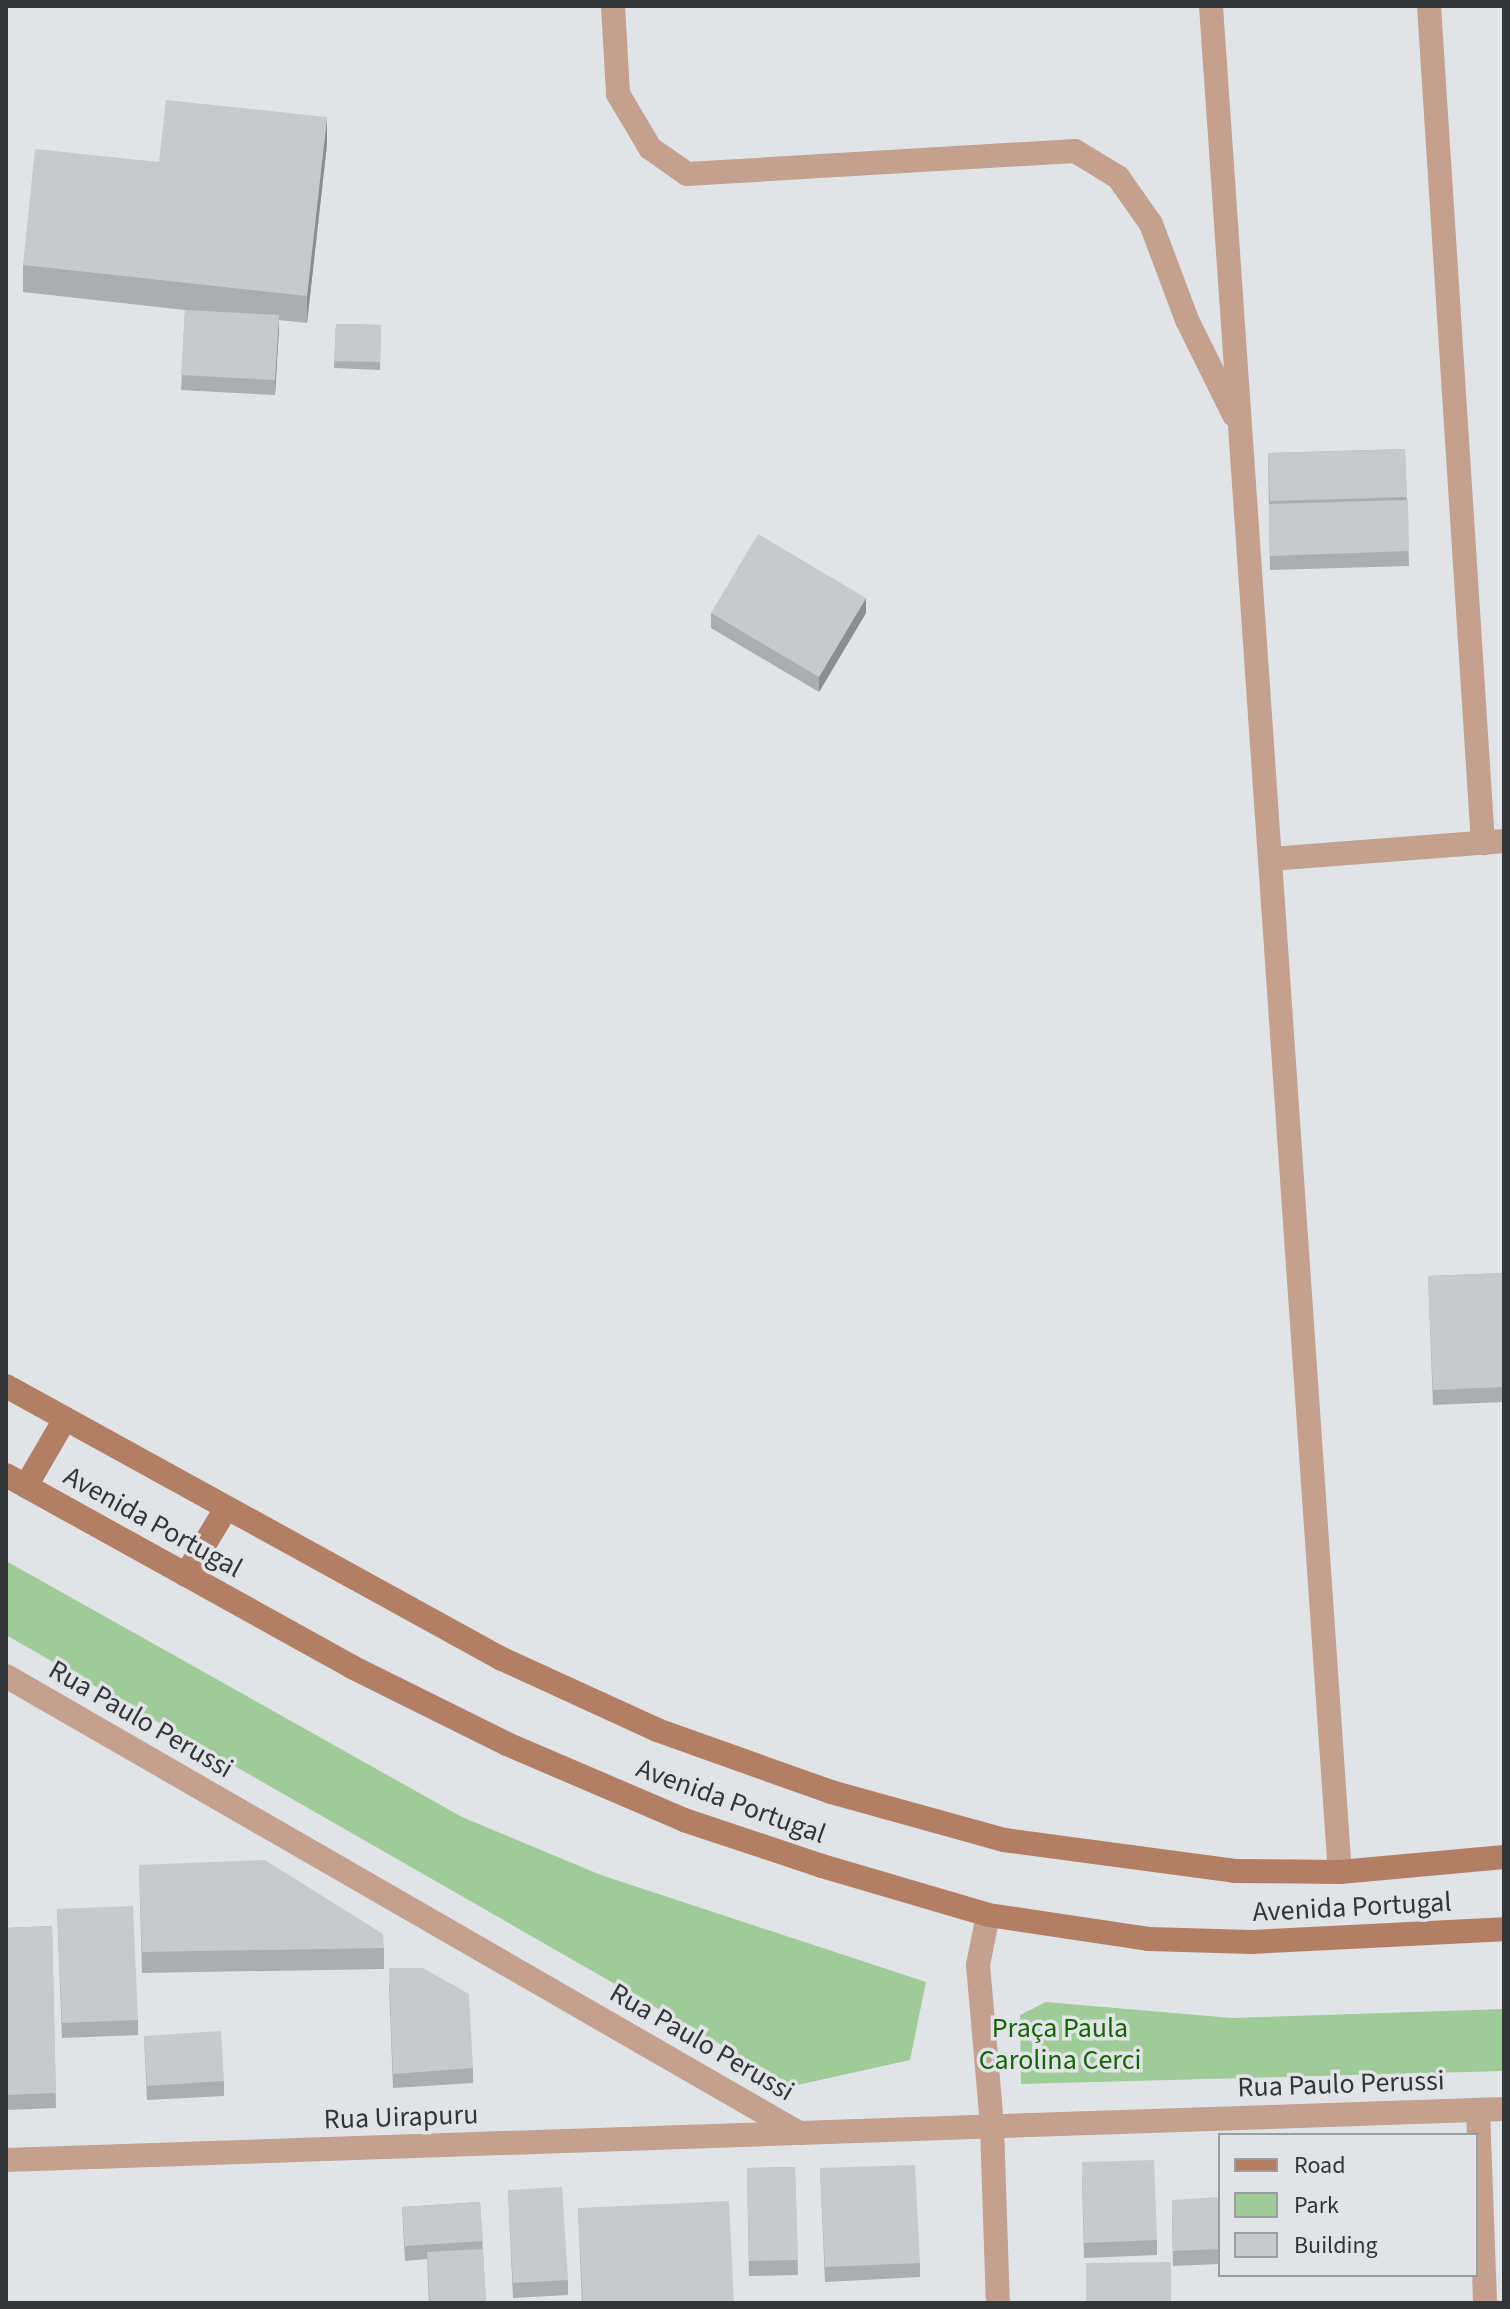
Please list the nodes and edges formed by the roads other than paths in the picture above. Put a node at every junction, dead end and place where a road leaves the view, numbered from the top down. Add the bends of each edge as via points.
1 (613, 6) edge
2 (1211, 6) edge
3 (1429, 6) edge
4 (1240, 428) junction
5 (1494, 842) edge
6 (1270, 859) junction
7 (6, 1386) edge
8 (65, 1419) junction
9 (16, 1480) edge
10 (225, 1510) junction
11 (186, 1575) junction
12 (6, 1676) edge
13 (1504, 1857) edge
14 (1340, 1872) junction
15 (988, 1915) junction
16 (1504, 1929) edge
17 (1504, 2109) edge
18 (1478, 2110) junction
19 (992, 2126) junction
20 (799, 2133) junction
21 (6, 2160) edge
22 (998, 2303) edge
23 (1485, 2303) edge

1 - 4 street via 618,94 650,148 687,174 1075,151 1118,177 1151,224 1187,320
2 - 4 street
3 - 5 street
4 - 6 street
5 - 6 street
6 - 14 street
7 - 8 main road
8 - 9 main road
8 - 10 main road
9 - 11 main road, Avenida Portugal
10 - 11 main road
10 - 14 main road via 500,1658 657,1730 831,1792 1004,1840 1235,1871
11 - 15 main road, Avenida Portugal via 380,1681 684,1820
12 - 20 street, Rua Paulo Perussi
13 - 14 main road
15 - 16 main road, Avenida Portugal via 1148,1939 1251,1942
15 - 19 street via 978,1965
17 - 18 street, Rua Paulo Perussi
18 - 19 street, Rua Paulo Perussi
18 - 23 street
19 - 20 street, Rua Paulo Perussi
19 - 22 street
20 - 21 street, Rua Uirapuru

